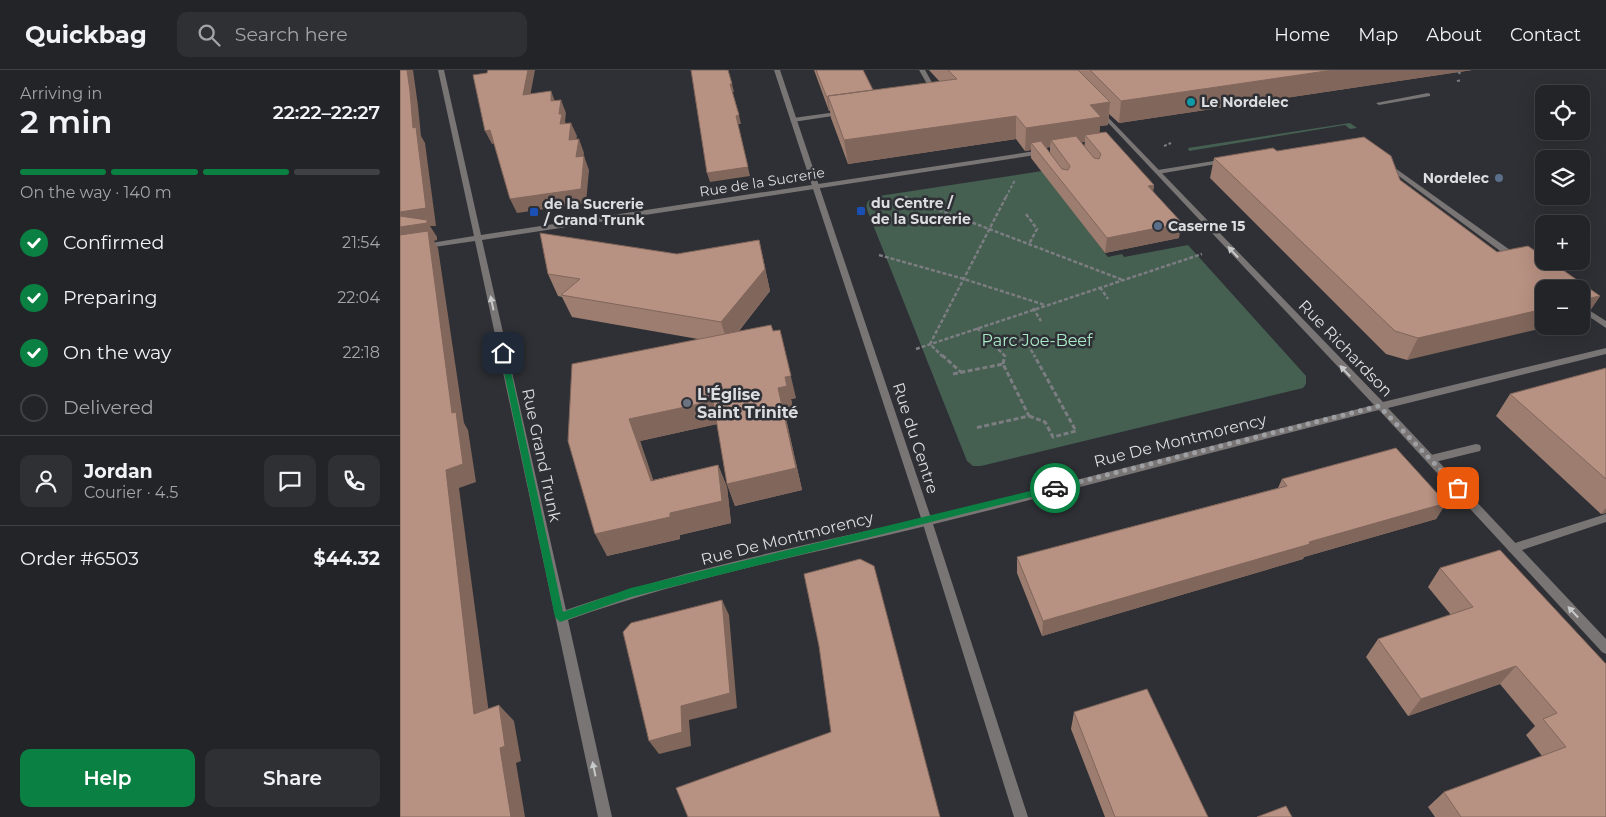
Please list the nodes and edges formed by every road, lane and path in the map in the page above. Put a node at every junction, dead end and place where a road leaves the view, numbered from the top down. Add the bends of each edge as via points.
1 (444, 70) edge
2 (777, 70) edge
3 (922, 70) edge
4 (1462, 80) dead end
5 (1456, 81) dead end
6 (1428, 95) dead end
7 (930, 101) edge
8 (1379, 103) dead end
9 (1096, 106) edge
10 (854, 111) edge
11 (793, 120) junction
12 (1171, 143) dead end
13 (1164, 147) dead end
14 (1052, 151) edge
15 (1043, 152) junction
16 (1378, 158) edge
17 (1048, 160) edge
18 (1232, 160) edge
19 (1158, 172) junction
20 (1018, 175) dead end
21 (816, 187) junction
22 (896, 194) dead end
23 (1026, 214) dead end
24 (989, 229) junction
25 (478, 238) junction
26 (1029, 244) junction
27 (400, 250) edge
28 (1061, 252) dead end
29 (1202, 254) dead end
30 (879, 255) dead end
31 (1058, 255) junction
32 (1519, 261) edge
33 (964, 279) junction
34 (1123, 280) junction
35 (1100, 287) junction
36 (1004, 291) junction
37 (1066, 292) dead end
38 (1000, 295) dead end
39 (1070, 296) junction
40 (1108, 299) dead end
41 (1045, 305) junction
42 (1034, 308) junction
43 (1590, 313) edge
44 (1041, 321) dead end
45 (1606, 325) edge
46 (977, 328) junction
47 (930, 344) junction
48 (996, 346) junction
49 (916, 349) dead end
50 (1606, 351) edge
51 (1004, 364) junction
52 (962, 373) junction
53 (953, 374) dead end
54 (1379, 406) junction
55 (1029, 416) junction
56 (975, 428) dead end
57 (1476, 448) dead end
58 (1431, 459) junction
59 (1606, 518) edge
60 (927, 521) junction
61 (1512, 548) junction
62 (560, 617) junction
63 (1606, 648) edge
64 (605, 817) edge
65 (1021, 817) edge

1 - 25 street, Rue Grand Trunk
2 - 11 street, Rue du Centre
3 - 7 street via 939,100
4 - 5 path
6 - 8 street
9 - 19 street, Rue Richardson via 1124,140
10 - 11 street
11 - 21 street, Rue du Centre
12 - 13 path
14 - 15 street, Rue de la Sucrerie
15 - 17 street
15 - 21 street, Rue de la Sucrerie
16 - 32 street
18 - 19 street
54 -> 19 street, Rue Richardson
20 - 24 path
21 - 25 street, Rue de la Sucrerie
21 - 60 street, Rue du Centre
22 - 24 path
23 - 26 path via 1037,229
24 - 26 path
24 - 33 path
25 - 27 street, Rue de la Sucrerie
62 -> 25 street, Rue Grand Trunk
26 - 31 path
28 - 31 path
29 - 34 path
30 - 33 path
31 - 34 path
33 - 36 path
33 - 47 path
34 - 35 path
35 - 39 path
35 - 40 path
36 - 38 path
36 - 41 path
37 - 39 path
39 - 41 path
41 - 42 path
42 - 44 path
42 - 46 path
43 - 45 street
46 - 47 path
46 - 48 path
47 - 49 path
47 - 52 path
48 - 51 path via 1006,356
48 - 55 path via 1025,339 1076,431 1053,437 1044,422
50 - 54 street, Rue De Montmorency
51 - 52 path
51 - 55 path
52 - 53 path
54 - 58 street, Rue Richardson
54 - 60 street, Rue De Montmorency
55 - 56 path
57 - 58 street
58 - 61 street, Rue Richardson
59 - 61 street
60 - 62 street, Rue De Montmorency via 631,592
60 - 65 street, Rue du Centre
63 -> 61 street, Rue Richardson
64 -> 62 street, Rue Grand Trunk

